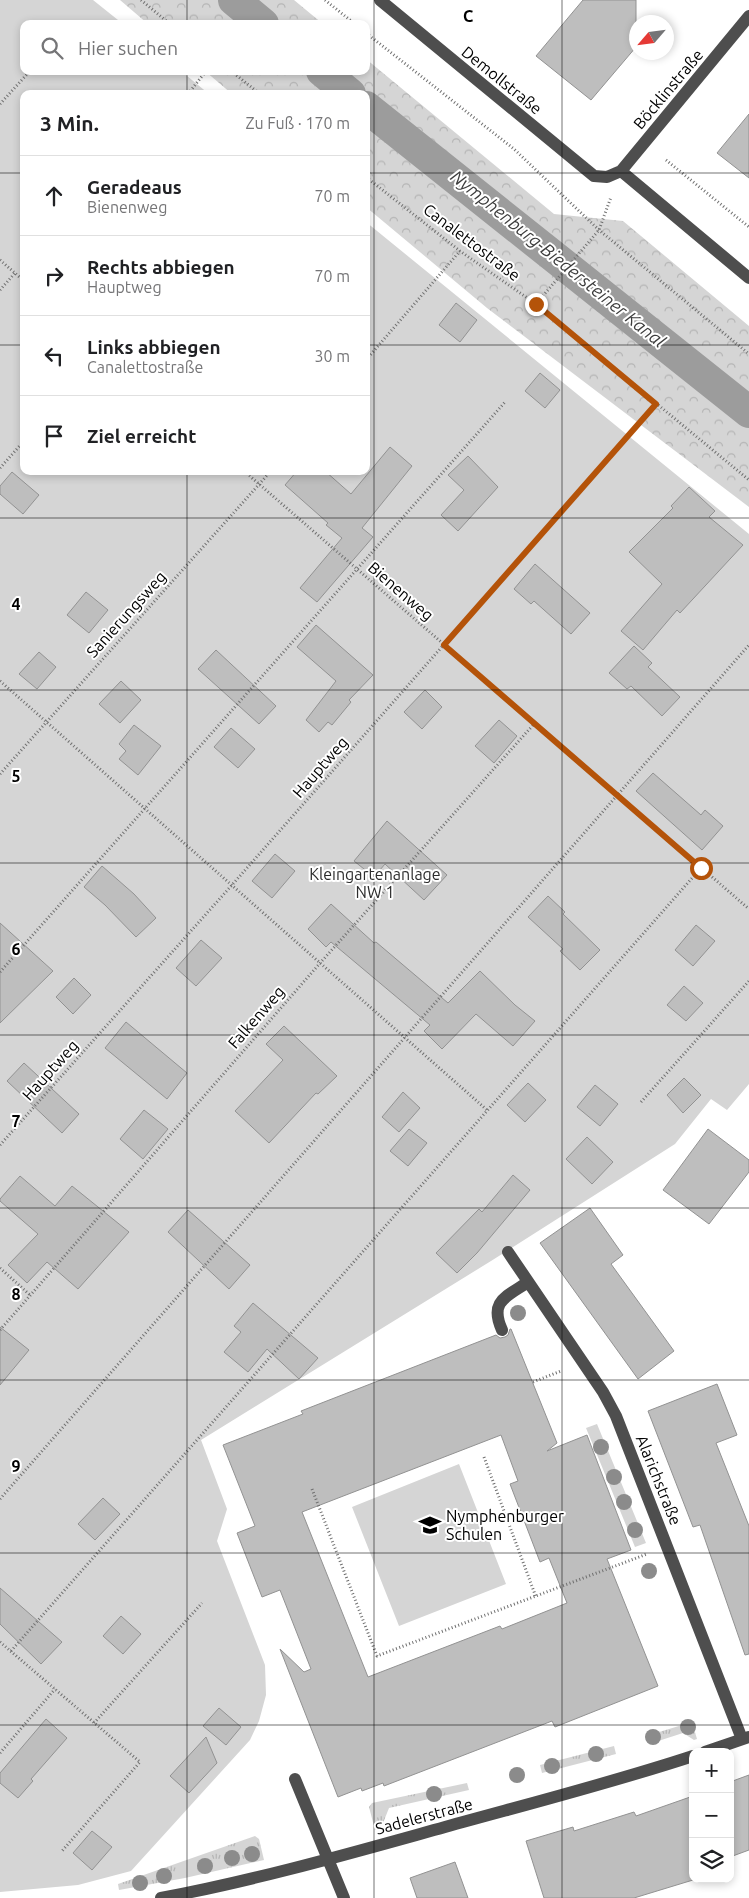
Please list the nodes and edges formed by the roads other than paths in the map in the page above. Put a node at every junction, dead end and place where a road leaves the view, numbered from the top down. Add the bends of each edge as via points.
1 (380, 0) edge
2 (749, 16) edge
3 (621, 171) junction
4 (607, 177) joint
5 (749, 278) edge
6 (508, 1252) dead end
7 (528, 1282) junction
8 (502, 1330) dead end
9 (746, 1738) edge
10 (716, 1748) edge
11 (689, 1757) edge
12 (295, 1779) dead end
13 (328, 1858) junction
14 (161, 1898) edge
15 (344, 1898) edge

1 - 4 street, Demollstraße via 594,176
2 - 3 street, Böcklinstraße
3 - 4 street, Böcklinstraße
3 - 5 street
6 - 7 street, Alarichstraße
7 - 8 street via 497,1306 497,1320
7 - 9 street, Alarichstraße via 603,1392 623,1432
9 - 10 street
11 - 13 street, Sadelerstraße
12 - 13 street
13 - 14 street, Sadelerstraße
13 - 15 street

